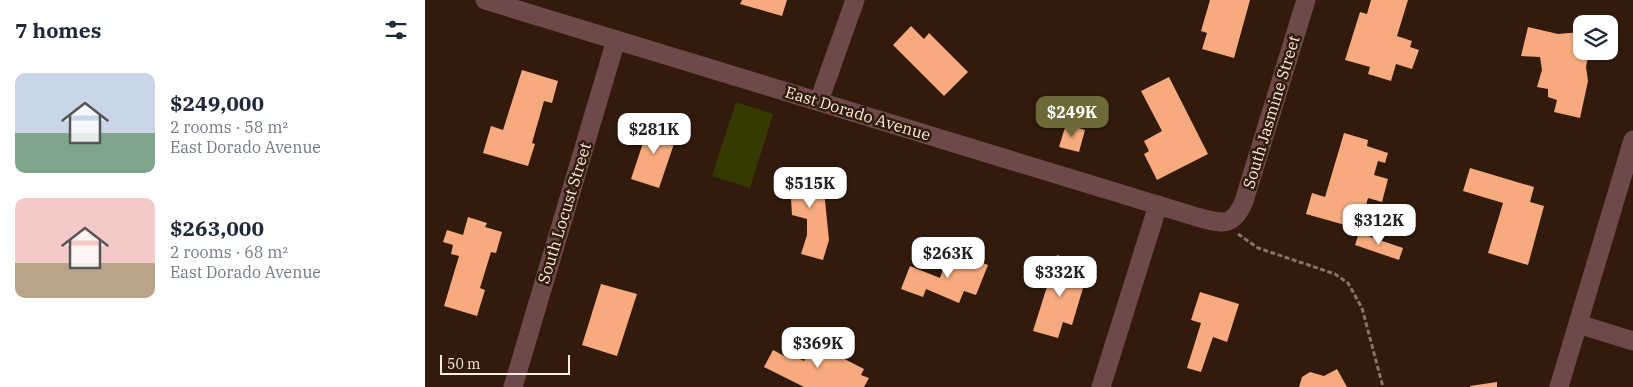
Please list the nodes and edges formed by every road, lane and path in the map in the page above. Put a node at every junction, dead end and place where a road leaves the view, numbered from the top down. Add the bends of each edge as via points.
1 (485, 0) edge
2 (855, 0) edge
3 (1306, 0) edge
4 (616, 40) junction
5 (819, 101) junction
6 (1633, 140) edge
7 (1158, 205) junction
8 (1230, 221) junction
9 (1578, 324) junction
10 (1633, 341) edge
11 (513, 387) edge
12 (1101, 387) edge
13 (1383, 387) edge
14 (1559, 387) edge

1 - 4 street, East Dorado Avenue
2 - 5 street
3 - 8 street, South Jasmine Street via 1244,200
4 - 5 street, East Dorado Avenue
4 - 11 street, South Locust Street
5 - 7 street, East Dorado Avenue
6 - 9 street
7 - 8 street, East Dorado Avenue via 1215,222
7 - 12 street
8 - 13 path via 1239,236 1258,248 1335,274 1348,283 1362,308
9 - 10 street
9 - 14 street

